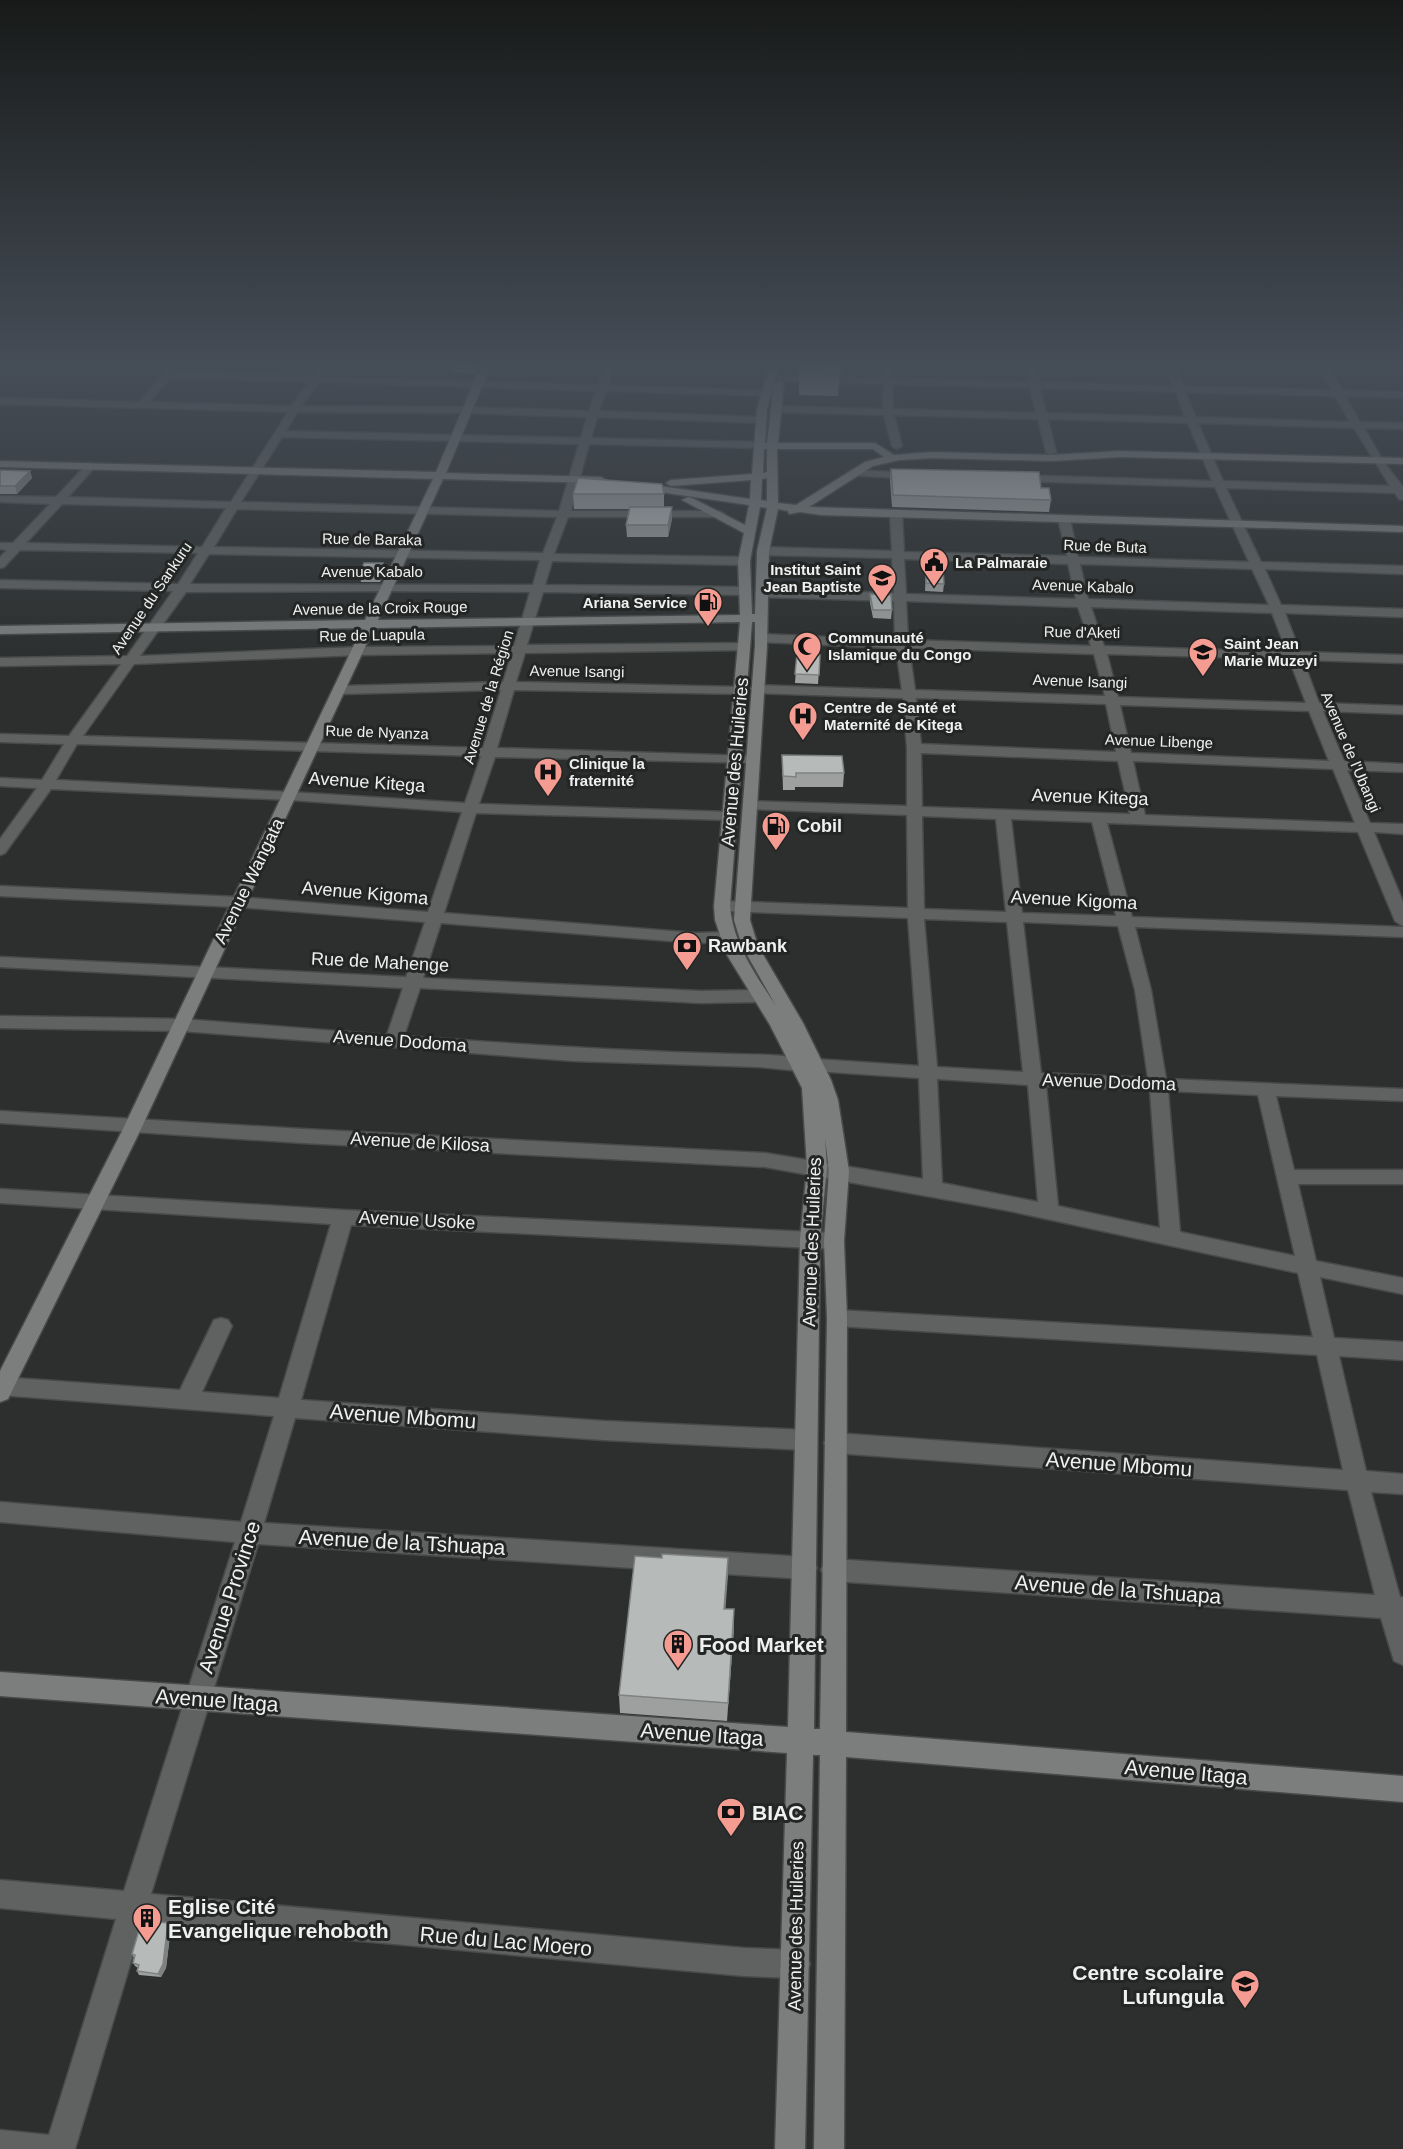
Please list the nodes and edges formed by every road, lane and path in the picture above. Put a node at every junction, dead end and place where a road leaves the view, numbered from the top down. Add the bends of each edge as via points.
1 (258, 463) edge
2 (445, 463) edge
3 (579, 463) edge
4 (765, 463) edge
5 (872, 463) edge
6 (1210, 463) edge
7 (1380, 463) edge
8 (0, 464) edge
9 (850, 464) junction
10 (91, 466) junction
11 (254, 470) junction
12 (440, 475) junction
13 (765, 475) junction
14 (932, 476) edge
15 (1000, 478) edge
16 (574, 479) junction
17 (627, 483) junction
18 (1220, 485) junction
19 (667, 491) junction
20 (1401, 492) edge
21 (0, 499) edge
22 (57, 501) junction
23 (764, 505) junction
24 (231, 506) junction
25 (797, 509) junction
26 (425, 510) junction
27 (564, 514) junction
28 (719, 514) junction
29 (896, 514) junction
30 (1064, 519) junction
31 (1239, 524) junction
32 (759, 529) junction
33 (1403, 529) edge
34 (0, 546) edge
35 (17, 546) junction
36 (203, 551) junction
37 (763, 551) junction
38 (402, 554) junction
39 (896, 555) junction
40 (547, 557) junction
41 (1073, 560) junction
42 (744, 561) junction
43 (0, 564) edge
44 (1258, 566) junction
45 (1403, 570) edge
46 (0, 584) edge
47 (388, 587) junction
48 (182, 588) junction
49 (538, 589) junction
50 (753, 592) junction
51 (898, 596) junction
52 (1083, 603) junction
53 (1276, 608) junction
54 (1403, 613) edge
55 (754, 618) junction
56 (528, 622) junction
57 (372, 624) junction
58 (154, 629) junction
59 (0, 630) edge
60 (753, 642) junction
61 (902, 644) junction
62 (1099, 649) junction
63 (521, 650) junction
64 (358, 651) junction
65 (1293, 655) junction
66 (1403, 659) edge
67 (128, 660) junction
68 (0, 662) edge
69 (509, 686) junction
70 (340, 690) junction
71 (749, 690) junction
72 (909, 692) junction
73 (1112, 699) junction
74 (1314, 707) junction
75 (1403, 710) edge
76 (0, 738) edge
77 (73, 740) junction
78 (314, 746) junction
79 (914, 748) junction
80 (489, 752) junction
81 (1125, 756) junction
82 (744, 760) junction
83 (1338, 766) junction
84 (1403, 768) edge
85 (0, 782) edge
86 (47, 784) junction
87 (290, 796) junction
88 (750, 805) junction
89 (469, 808) junction
90 (914, 811) junction
91 (1003, 814) junction
92 (732, 816) junction
93 (1098, 816) junction
94 (1138, 819) junction
95 (1364, 827) junction
96 (1403, 829) edge
97 (0, 850) edge
98 (0, 891) edge
99 (238, 902) junction
100 (722, 906) junction
101 (743, 907) junction
102 (916, 912) junction
103 (1015, 917) junction
104 (432, 918) junction
105 (1403, 921) edge
106 (1127, 922) junction
107 (1403, 932) edge
108 (727, 937) junction
109 (0, 962) edge
110 (205, 972) junction
111 (412, 983) junction
112 (759, 996) junction
113 (0, 1022) edge
114 (182, 1024) junction
115 (394, 1040) junction
116 (807, 1065) junction
117 (928, 1072) junction
118 (1034, 1079) junction
119 (1158, 1083) junction
120 (1266, 1090) junction
121 (1403, 1095) edge
122 (0, 1117) edge
123 (134, 1124) junction
124 (817, 1167) junction
125 (839, 1171) junction
126 (1288, 1177) junction
127 (1403, 1177) edge
128 (933, 1188) junction
129 (0, 1196) edge
130 (96, 1201) junction
131 (1049, 1210) junction
132 (344, 1217) junction
133 (1171, 1239) junction
134 (822, 1240) junction
135 (1306, 1268) junction
136 (1403, 1286) edge
137 (837, 1318) junction
138 (221, 1326) dead end
139 (1324, 1346) junction
140 (1403, 1351) edge
141 (1, 1388) edge
142 (187, 1400) junction
143 (289, 1409) junction
144 (806, 1440) junction
145 (835, 1443) junction
146 (1357, 1481) junction
147 (1403, 1484) edge
148 (0, 1512) edge
149 (249, 1533) junction
150 (805, 1568) junction
151 (833, 1570) junction
152 (1397, 1607) edge
153 (1403, 1653) edge
154 (0, 1684) edge
155 (196, 1699) junction
156 (800, 1741) junction
157 (831, 1743) junction
158 (1403, 1789) edge
159 (0, 1894) edge
160 (132, 1908) junction
161 (796, 1964) junction
162 (0, 2145) edge
163 (45, 2149) edge
164 (60, 2149) edge
165 (790, 2149) edge
166 (829, 2149) edge

1 - 11 street, Avenue du Sankuru
2 - 12 main road, Avenue Wangata
3 - 16 street, Avenue de la Région
4 - 13 main road, Avenue des Huileries
5 - 9 main road
6 - 18 street, Avenue de l'Ubangi
7 - 20 street
8 - 10 main road
9 - 14 street
9 - 25 main road
10 - 11 main road
10 - 22 street
11 - 12 main road
11 - 24 street, Avenue du Sankuru
12 - 16 main road
12 - 26 main road, Avenue Wangata
13 - 17 main road via 704,482
13 - 23 main road, Avenue des Huileries
15 - 18 street
16 - 17 main road
16 - 27 street, Avenue de la Région
17 - 19 main road
18 - 20 street
18 - 31 street, Avenue de l'Ubangi
19 - 23 main road
19 - 28 main road
21 - 22 street
22 - 24 street
22 - 35 street
23 - 25 main road
23 - 32 main road, Avenue des Huileries
24 - 26 street
24 - 36 street, Avenue du Sankuru
25 - 29 main road
25 - 32 main road
26 - 27 street
26 - 38 main road, Avenue Wangata
27 - 28 street
27 - 40 street, Avenue de la Région
28 - 32 main road
29 - 30 main road
29 - 39 street
30 - 31 main road
30 - 41 street
31 - 33 main road
31 - 44 street, Avenue de l'Ubangi
32 - 37 main road, Avenue des Huileries
32 - 42 main road, Avenue des Huileries
34 - 35 street, Rue de Baraka
35 - 36 street, Rue de Baraka
35 - 43 street
36 - 38 street, Rue de Baraka
36 - 48 street, Avenue du Sankuru
37 - 39 street, Rue de Buta
37 - 50 main road, Avenue des Huileries
38 - 40 street, Rue de Baraka
38 - 47 main road, Avenue Wangata
39 - 41 street, Rue de Buta
39 - 51 street
40 - 42 street, Rue de Baraka
40 - 49 street, Avenue de la Région
41 - 44 street, Rue de Buta
41 - 52 street
42 - 50 main road, Avenue des Huileries
44 - 45 street, Rue de Buta
44 - 53 street, Avenue de l'Ubangi
46 - 48 street, Avenue Kabalo
47 - 48 street, Avenue Kabalo
47 - 49 street, Avenue Kabalo
47 - 57 main road, Avenue Wangata
48 - 58 street, Avenue du Sankuru
49 - 50 street, Avenue Kabalo
49 - 56 street, Avenue de la Région
50 - 51 street, Avenue Kabalo
50 - 55 main road, Avenue des Huileries
51 - 52 street, Avenue Kabalo
51 - 61 street
52 - 53 street, Avenue Kabalo
52 - 62 street
53 - 54 street, Avenue Kabalo
53 - 65 street, Avenue de l'Ubangi
55 - 56 main road, Avenue de la Croix Rouge
55 - 60 main road, Avenue des Huileries
56 - 57 main road, Avenue de la Croix Rouge
56 - 63 street, Avenue de la Région
57 - 58 main road, Avenue de la Croix Rouge
57 - 64 main road, Avenue Wangata
58 - 59 main road, Avenue de la Croix Rouge
58 - 67 street, Avenue du Sankuru
60 - 61 street, Rue d'Aketi
60 - 63 street, Rue de Luapula
60 - 71 main road, Avenue des Huileries
61 - 62 street, Rue d'Aketi
61 - 72 street
62 - 65 street, Rue d'Aketi
62 - 73 street
63 - 64 street, Rue de Luapula
63 - 69 street, Avenue de la Région
64 - 67 street, Rue de Luapula
64 - 70 main road, Avenue Wangata
65 - 66 street, Rue d'Aketi
65 - 74 street, Avenue de l'Ubangi
67 - 68 street, Rue de Luapula
67 - 77 street, Avenue du Sankuru
69 - 70 street, Avenue Isangi
69 - 71 street, Avenue Isangi
69 - 80 street, Avenue de la Région
70 - 78 main road, Avenue Wangata
71 - 72 street, Avenue Isangi
71 - 82 main road, Avenue des Huileries
72 - 73 street, Avenue Isangi
72 - 79 street
73 - 74 street, Avenue Isangi
73 - 81 street
74 - 75 street, Avenue Isangi
74 - 83 street, Avenue de l'Ubangi
76 - 77 street, Rue de Nyanza
77 - 78 street, Rue de Nyanza
77 - 86 street, Avenue du Sankuru
78 - 80 street, Rue de Nyanza
78 - 87 main road, Avenue Wangata
79 - 81 street, Avenue Libenge
79 - 90 street
80 - 82 street, Rue de Nyanza
80 - 89 street, Avenue de la Région
81 - 83 street, Avenue Libenge
81 - 94 street
82 - 88 main road, Avenue des Huileries
82 - 92 main road, Avenue des Huileries
83 - 84 street, Avenue Libenge
83 - 95 street, Avenue de l'Ubangi
85 - 86 street, Avenue Kitega
86 - 87 street, Avenue Kitega
86 - 97 street, Avenue du Sankuru
87 - 89 street, Avenue Kitega
87 - 99 main road, Avenue Wangata
88 - 90 street, Avenue Kitega
88 - 101 main road, Avenue des Huileries
89 - 92 street, Avenue Kitega
89 - 104 street, Avenue de la Région
90 - 91 street, Avenue Kitega
90 - 102 street
91 - 93 street, Avenue Kitega
91 - 103 street
92 - 100 main road, Avenue des Huileries
93 - 94 street, Avenue Kitega
93 - 106 street
94 - 95 street, Avenue Kitega
95 - 96 street, Avenue Kitega
95 - 105 street, Avenue de l'Ubangi
98 - 99 street, Avenue Kigoma
99 - 104 street, Avenue Kigoma
99 - 110 main road, Avenue Wangata
100 - 101 street, Avenue Kigoma
100 - 108 main road, Avenue des Huileries
101 - 102 street, Avenue Kigoma
101 - 116 main road, Avenue des Huileries via 742,920 750,946
102 - 103 street, Avenue Kigoma
102 - 117 street
103 - 106 street, Avenue Kigoma
103 - 118 street
104 - 108 street, Avenue Kigoma
104 - 111 street, Avenue de la Région
106 - 107 street, Avenue Kigoma
106 - 119 street
108 - 112 main road, Avenue des Huileries
109 - 110 street, Rue de Mahenge
110 - 111 street, Rue de Mahenge
110 - 114 main road, Avenue Wangata
111 - 112 street, Rue de Mahenge via 701,997
111 - 115 street, Avenue de la Région
112 - 116 main road, Avenue des Huileries
113 - 114 street, Avenue Dodoma
114 - 115 street, Avenue Dodoma
114 - 123 main road, Avenue Wangata
115 - 116 street, Avenue Dodoma via 574,1054
116 - 117 street, Avenue Dodoma
116 - 124 main road, Avenue des Huileries
116 - 125 main road, Avenue des Huileries via 822,1080 833,1118
117 - 118 street, Avenue Dodoma
117 - 128 street
118 - 119 street, Avenue Dodoma
118 - 131 street
119 - 120 street, Avenue Dodoma
119 - 133 street
120 - 121 street, Avenue Dodoma
120 - 126 street
122 - 123 street, Avenue de Kilosa
123 - 124 street, Avenue de Kilosa via 696,1155
123 - 130 main road, Avenue Wangata
124 - 125 street, Avenue de Kilosa
124 - 134 main road, Avenue des Huileries
125 - 128 street, Avenue de Kilosa
125 - 134 main road, Avenue des Huileries
126 - 127 street
126 - 135 street
128 - 131 street, Avenue de Kilosa
129 - 130 street, Avenue Usoke
130 - 132 street, Avenue Usoke
130 - 141 main road, Avenue Wangata
131 - 133 street, Avenue de Kilosa
132 - 134 street, Avenue Usoke
132 - 143 street, Avenue Province
133 - 135 street, Avenue de Kilosa
134 - 137 main road, Avenue des Huileries
134 - 144 main road, Avenue des Huileries
135 - 136 street, Avenue de Kilosa
135 - 139 street
137 - 139 street
137 - 145 main road, Avenue des Huileries
138 - 142 street
139 - 140 street
139 - 146 street
141 - 142 street, Avenue Mbomu
142 - 143 street, Avenue Mbomu
143 - 144 street, Avenue Mbomu
143 - 149 street, Avenue Province
144 - 150 main road, Avenue des Huileries
145 - 146 street, Avenue Mbomu
145 - 151 main road, Avenue des Huileries
146 - 147 street, Avenue Mbomu
146 - 152 street
148 - 149 street, Avenue de la Tshuapa
149 - 150 street, Avenue de la Tshuapa
149 - 155 street, Avenue Province
150 - 156 main road, Avenue des Huileries
151 - 152 street, Avenue de la Tshuapa
151 - 157 main road, Avenue des Huileries
152 - 153 street
154 - 155 main road, Avenue Itaga
155 - 156 main road, Avenue Itaga
155 - 160 street, Avenue Province
156 - 157 main road, Avenue Itaga
156 - 161 main road, Avenue des Huileries
157 - 158 main road, Avenue Itaga
157 - 166 main road, Avenue des Huileries
159 - 160 street, Rue du Lac Moero
160 - 161 street, Rue du Lac Moero
160 - 164 street, Avenue Province
161 - 165 main road, Avenue des Huileries
162 - 163 street

